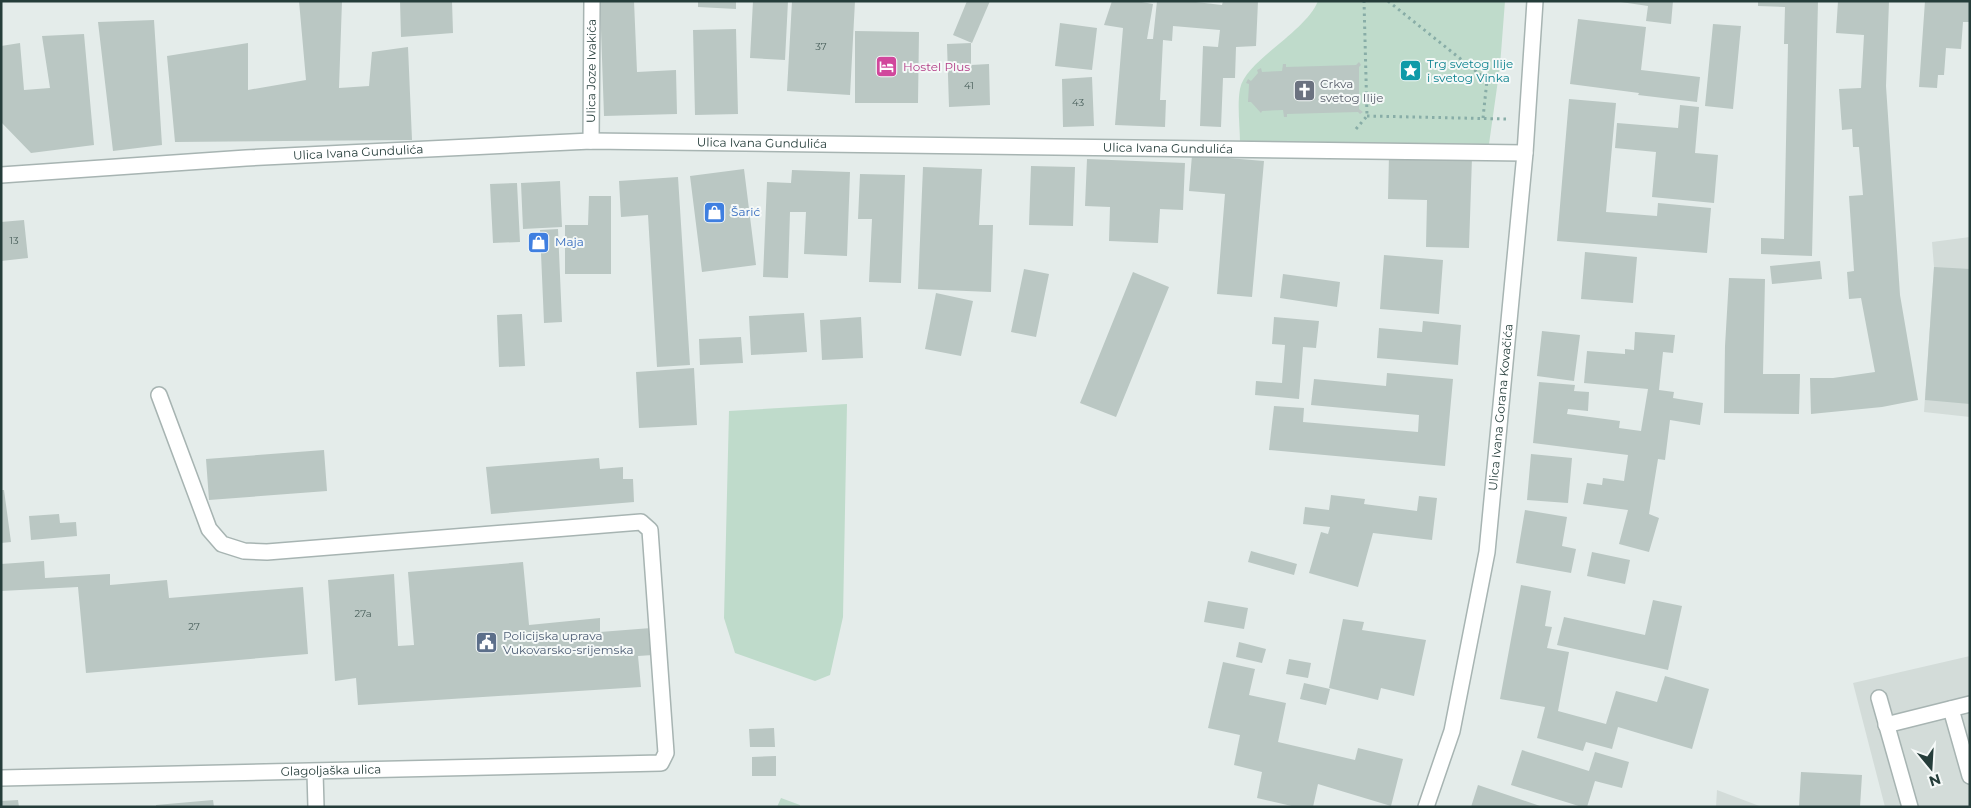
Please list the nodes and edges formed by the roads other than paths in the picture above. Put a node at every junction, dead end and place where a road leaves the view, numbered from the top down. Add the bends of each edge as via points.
1 (592, 1) edge
2 (1536, 1) edge
3 (591, 141) junction
4 (1525, 153) junction
5 (1, 175) edge
6 (159, 395) dead end
7 (1879, 698) dead end
8 (1970, 704) edge
9 (1951, 709) junction
10 (1886, 725) junction
11 (315, 772) junction
12 (1970, 776) edge
13 (1, 778) edge
14 (316, 807) edge
15 (1426, 807) edge
16 (1910, 807) edge

1 - 3 street, Ulica Joze Ivakića
2 - 4 street, Ulica Ivana Gorana Kovačića
3 - 4 street, Ulica Ivana Gundulića
3 - 5 street, Ulica Ivana Gundulića via 246,158
4 - 15 street, Ulica Ivana Gorana Kovačića via 1487,552 1452,731
6 - 11 street, Glagoljaška ulica via 209,528 222,544 244,551 266,552 641,522 650,530 666,749 661,763
7 - 10 street
8 - 9 street
9 - 10 street
9 - 12 street
10 - 16 street
11 - 13 street, Glagoljaška ulica
11 - 14 street

